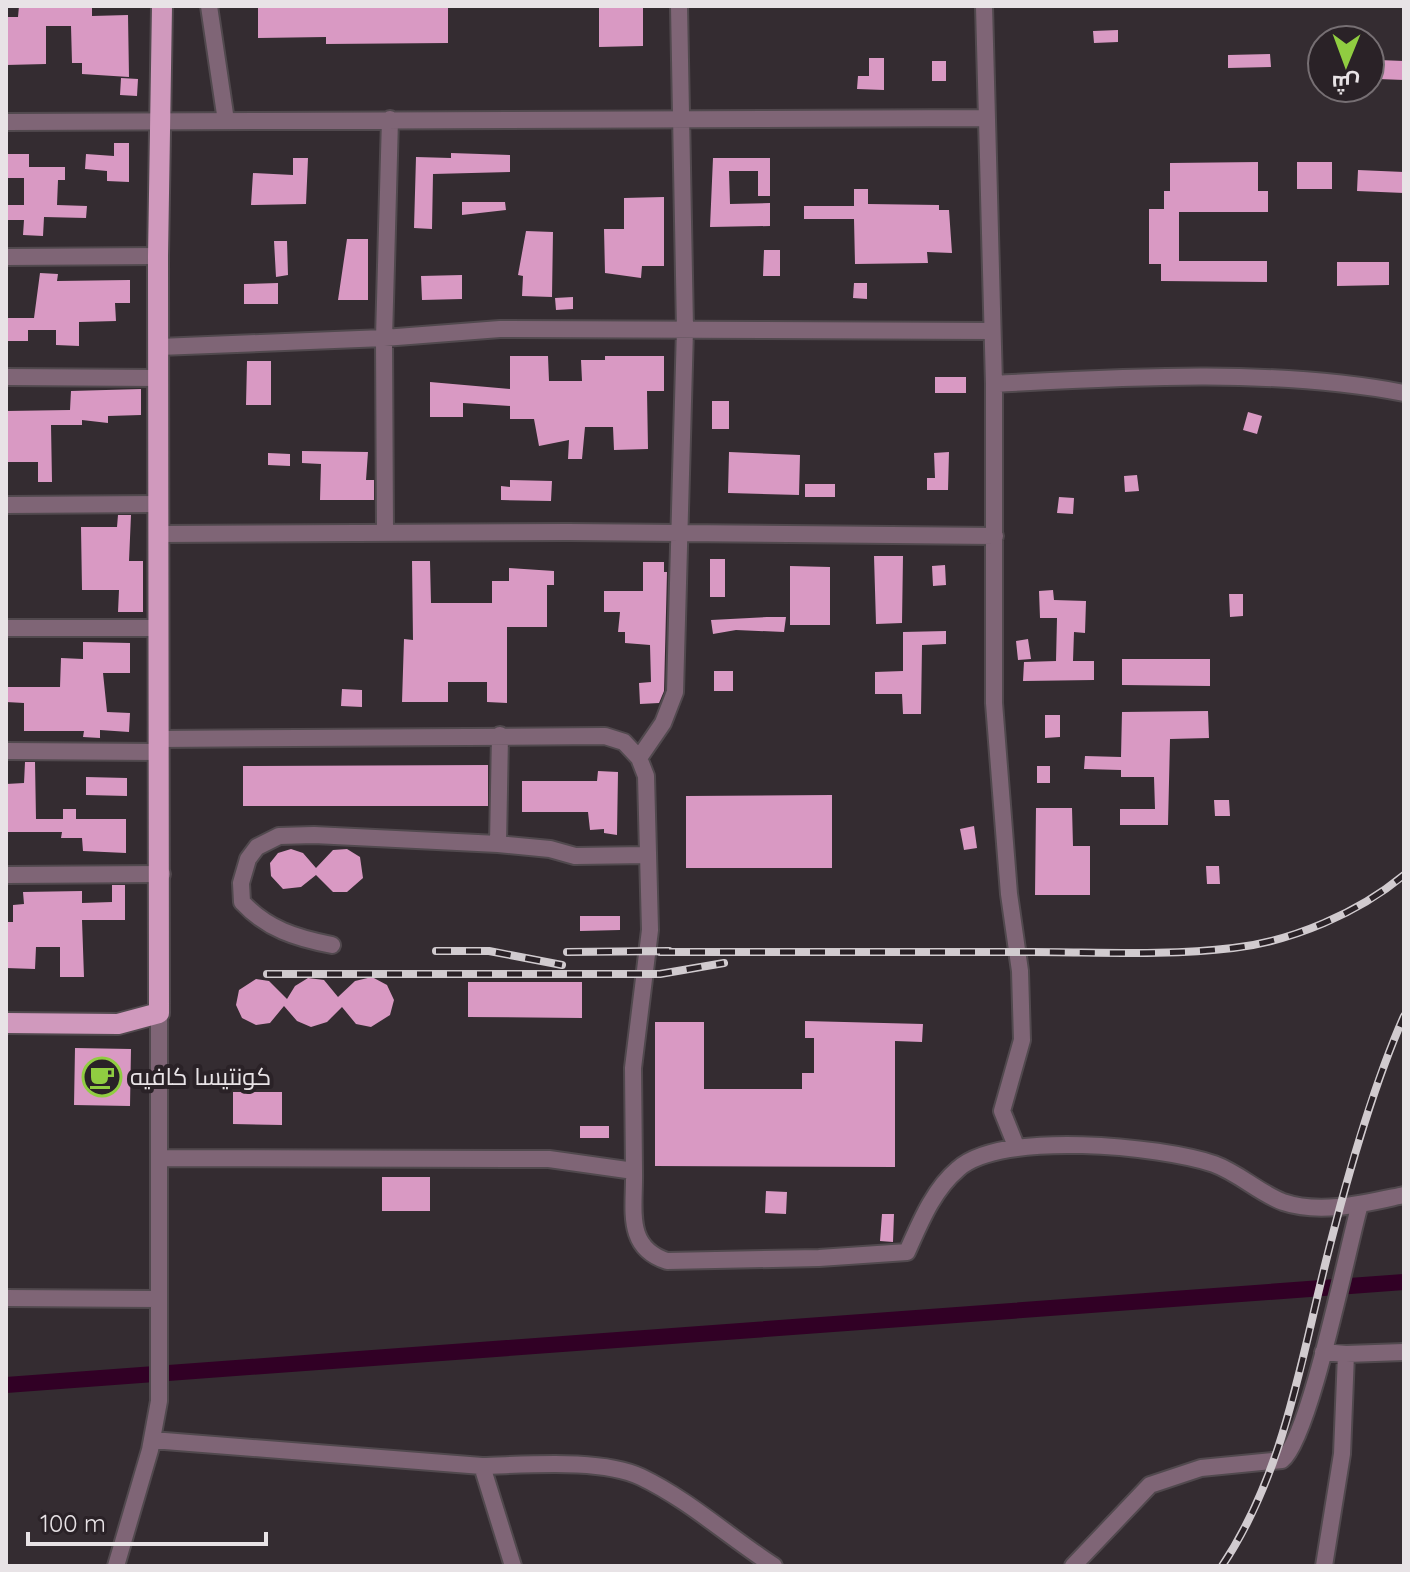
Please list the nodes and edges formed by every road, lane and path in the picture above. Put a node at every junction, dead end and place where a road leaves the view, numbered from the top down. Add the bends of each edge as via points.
1 (162, 6) edge
2 (209, 6) edge
3 (679, 6) edge
4 (984, 6) edge
5 (679, 117) junction
6 (984, 118) junction
7 (390, 119) junction
8 (160, 121) junction
9 (226, 121) junction
10 (6, 122) edge
11 (158, 256) junction
12 (6, 257) edge
13 (685, 329) junction
14 (992, 331) junction
15 (384, 338) junction
16 (159, 347) junction
17 (6, 377) edge
18 (159, 378) junction
19 (994, 384) junction
20 (1404, 393) edge
21 (158, 504) junction
22 (6, 505) edge
23 (385, 533) junction
24 (680, 533) junction
25 (159, 534) junction
26 (995, 536) junction
27 (6, 628) edge
28 (160, 628) junction
29 (500, 735) junction
30 (160, 745) junction
31 (6, 751) edge
32 (639, 758) junction
33 (498, 844) junction
34 (648, 855) junction
35 (162, 874) junction
36 (6, 875) edge
37 (332, 945) dead end
38 (159, 1013) junction
39 (6, 1023) edge
40 (1016, 1146) junction
41 (159, 1158) junction
42 (634, 1171) junction
43 (1404, 1195) edge
44 (1360, 1204) junction
45 (6, 1298) edge
46 (157, 1299) junction
47 (1323, 1352) junction
48 (1404, 1352) edge
49 (1346, 1354) junction
50 (152, 1440) junction
51 (482, 1466) junction
52 (116, 1566) edge
53 (513, 1566) edge
54 (774, 1566) edge
55 (1073, 1566) edge
56 (1324, 1566) edge

1 - 8 main road
2 - 9 street
3 - 5 street
4 - 6 street
5 - 6 street
5 - 7 street
5 - 13 street
6 - 14 street
7 - 9 street
7 - 15 street
8 - 9 street
8 - 10 street
8 - 11 main road
11 - 12 street
11 - 16 main road
13 - 14 street
13 - 15 street via 500,329
13 - 24 street
14 - 19 street
15 - 16 street
15 - 23 street
16 - 18 main road
17 - 18 street
18 - 21 main road
19 - 20 street via 1187,377
19 - 26 street
21 - 22 street
21 - 25 main road
23 - 24 street
23 - 25 street
24 - 26 street
24 - 32 street via 675,692 663,723
25 - 28 main road
26 - 40 street via 994,703 1022,1040 1002,1111
27 - 28 street
28 - 30 main road
29 - 30 street
29 - 32 street via 605,736 624,742
29 - 33 street
30 - 31 street
30 - 35 main road
32 - 34 street via 646,776
33 - 34 street via 575,856
33 - 37 street via 314,835 279,836 257,847 244,870 242,902 278,930
34 - 42 street via 650,930 633,1068
35 - 36 street
35 - 38 main road
38 - 39 main road via 118,1024
38 - 41 street
40 - 42 street via 959,1168 925,1211 907,1252 819,1258 667,1261 650,1255 635,1234
40 - 44 street via 1135,1147 1216,1165 1283,1202
41 - 42 street via 549,1159
41 - 46 street
43 - 44 street
44 - 47 street
45 - 46 street
46 - 50 street via 159,1401
47 - 49 street
47 - 55 street via 1290,1454 1282,1460 1201,1468 1150,1485
48 - 49 street
49 - 56 street via 1342,1454
50 - 51 street
50 - 52 street
51 - 53 street
51 - 54 street via 605,1468 640,1476

